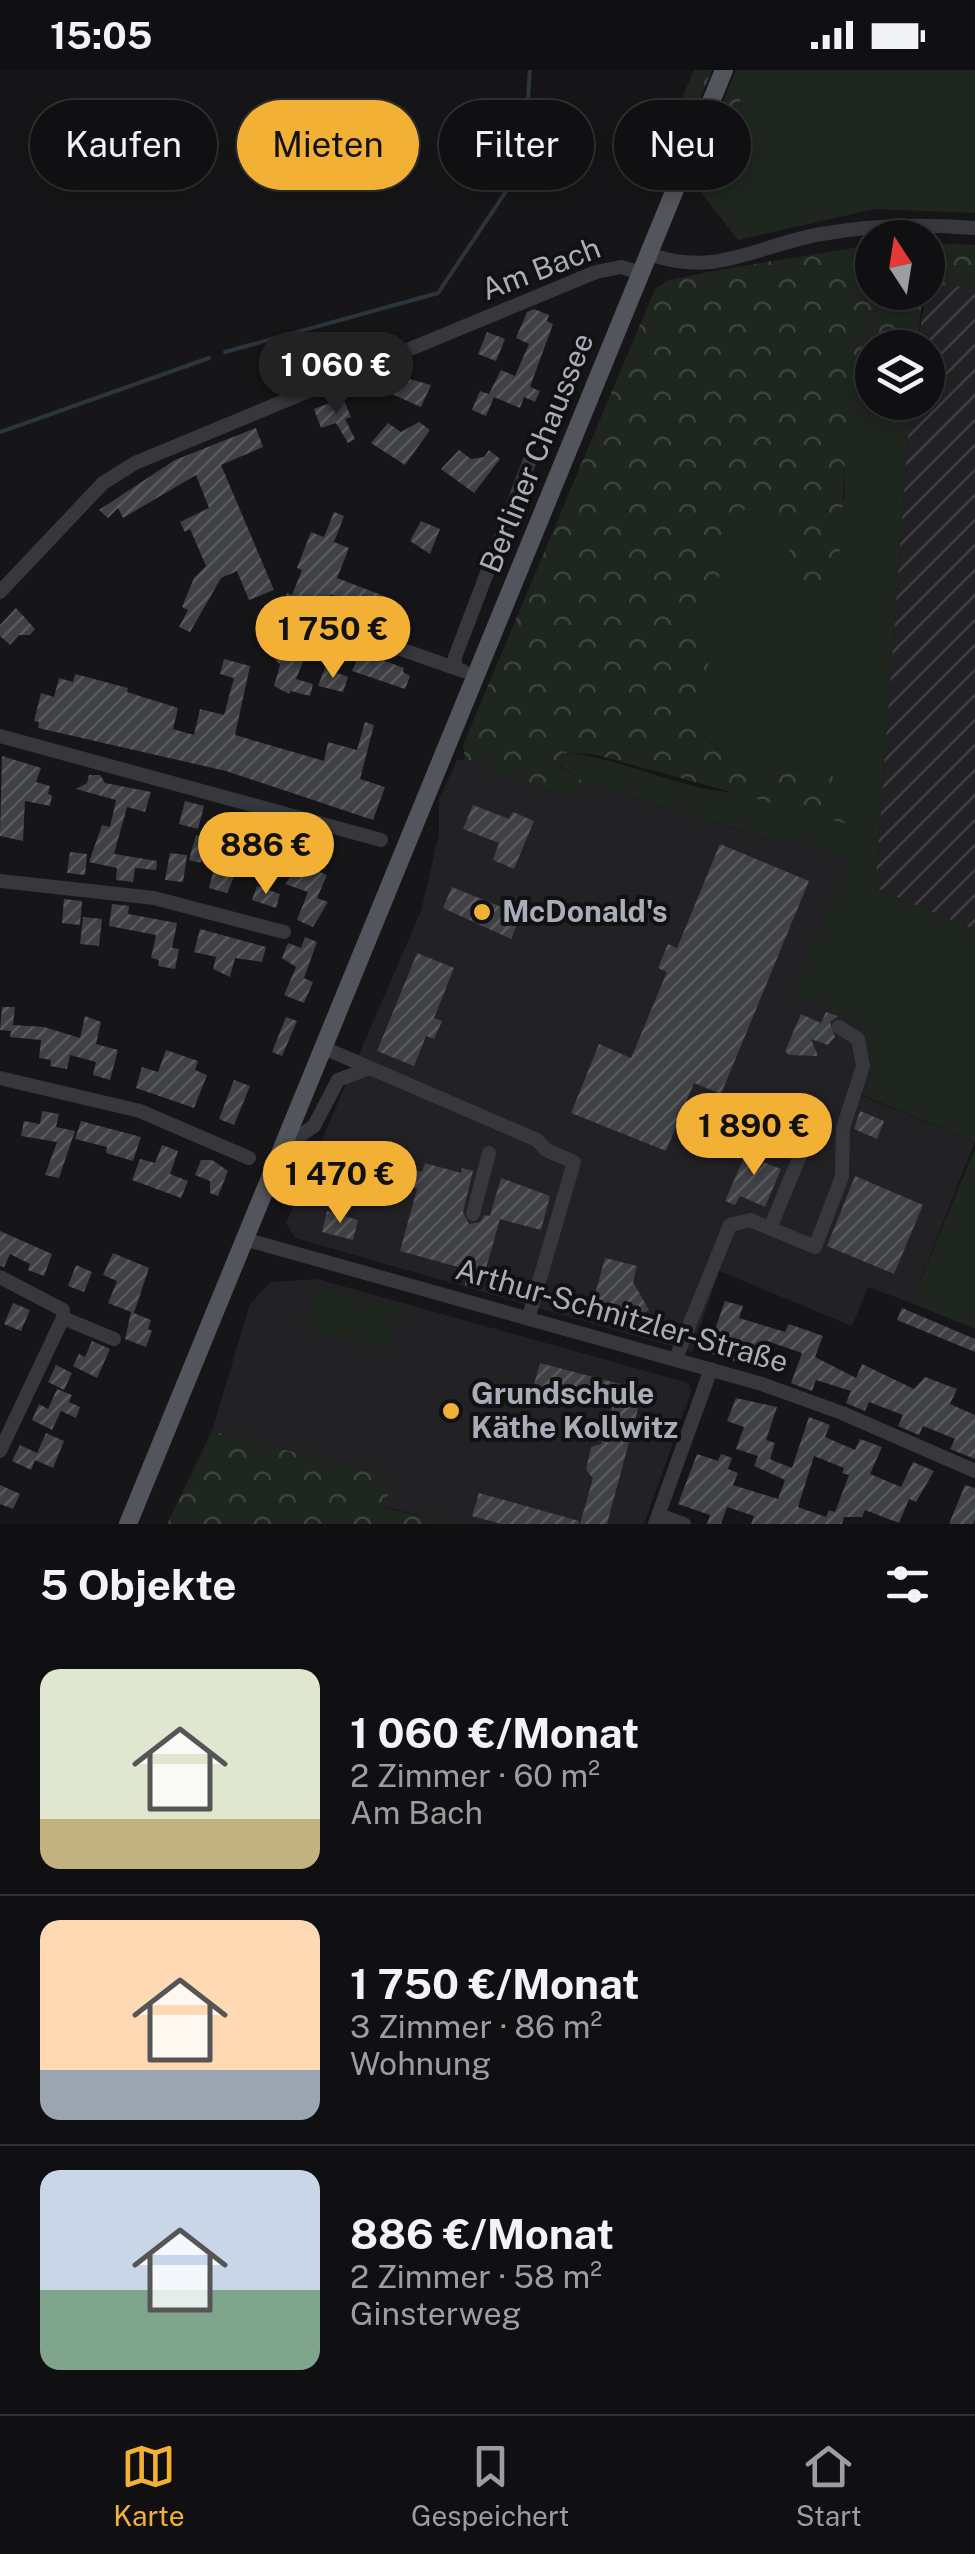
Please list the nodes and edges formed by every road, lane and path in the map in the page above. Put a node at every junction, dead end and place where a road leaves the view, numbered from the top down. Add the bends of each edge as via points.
1 (724, 70) edge
2 (975, 228) edge
3 (649, 254) junction
4 (640, 273) junction
5 (530, 460) dead end
6 (0, 592) edge
7 (341, 628) dead end
8 (468, 668) junction
9 (0, 736) edge
10 (381, 840) dead end
11 (0, 881) edge
12 (284, 932) dead end
13 (839, 1027) dead end
14 (324, 1048) junction
15 (370, 1068) junction
16 (0, 1078) edge
17 (282, 1149) junction
18 (802, 1151) dead end
19 (489, 1153) dead end
20 (249, 1158) dead end
21 (474, 1214) dead end
22 (770, 1228) junction
23 (244, 1239) junction
24 (0, 1276) edge
25 (529, 1316) junction
26 (63, 1318) junction
27 (114, 1339) dead end
28 (676, 1358) junction
29 (712, 1369) junction
30 (0, 1451) edge
31 (975, 1471) edge
32 (657, 1519) edge
33 (128, 1524) edge
34 (684, 1524) edge

1 - 3 main road, Berliner Chaussee
2 - 3 street via 838,231 702,265
3 - 4 main road, Berliner Chaussee
4 - 6 street, Am Bach via 621,267 596,272 136,463 103,484
4 - 8 main road, Berliner Chaussee
5 - 8 street via 455,656
7 - 8 street
8 - 14 main road, Berliner Chaussee
9 - 10 street
11 - 12 street via 154,898
13 - 22 street via 852,1031 864,1054 842,1128 842,1178 815,1248
14 - 15 street
14 - 17 main road, Berliner Chaussee
15 - 17 street via 338,1080 314,1126
15 - 25 street via 574,1162
16 - 20 street via 140,1110
17 - 23 main road, Berliner Chaussee
18 - 22 street
19 - 21 street
22 - 28 street via 750,1220 730,1225
23 - 25 street, Arthur-Schnitzler-Straße
23 - 33 main road, Berliner Chaussee
24 - 26 street via 52,1301
25 - 28 street, Arthur-Schnitzler-Straße
26 - 27 street
26 - 30 street
28 - 29 street, Arthur-Schnitzler-Straße
29 - 31 street, Arthur-Schnitzler-Straße via 842,1413
29 - 32 street
32 - 34 street

